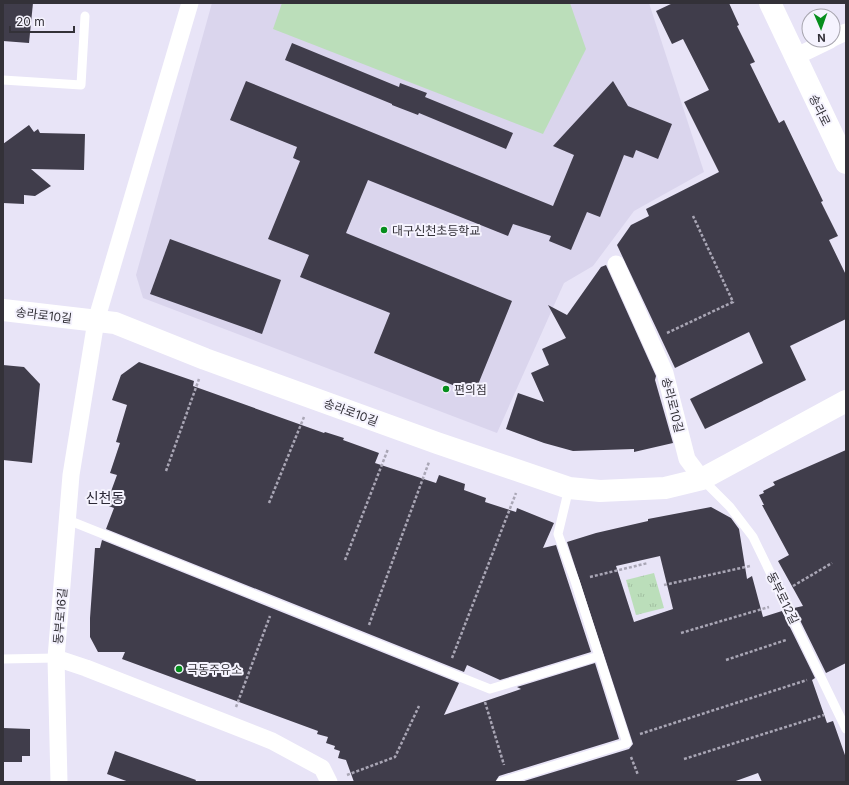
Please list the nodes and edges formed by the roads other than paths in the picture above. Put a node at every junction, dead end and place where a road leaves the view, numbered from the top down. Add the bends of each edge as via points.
1 (190, 3) edge
2 (770, 3) edge
3 (85, 16) dead end
4 (814, 48) edge
5 (795, 57) junction
6 (3, 80) edge
7 (846, 163) edge
8 (616, 264) dead end
9 (3, 310) edge
10 (96, 321) junction
11 (846, 401) edge
12 (702, 479) junction
13 (569, 488) junction
14 (68, 520) junction
15 (599, 656) junction
16 (56, 658) junction
17 (3, 659) edge
18 (846, 729) edge
19 (505, 781) edge
20 (59, 782) edge
21 (329, 782) edge

1 - 10 street, 동부로16길
2 - 5 street, 송라로
3 - 6 lane via 81,85
4 - 5 street
5 - 7 street, 송라로
8 - 12 street, 송라로10길 via 666,373 687,459
9 - 10 street, 송라로10길
10 - 13 street, 송라로10길 via 115,323 311,398
10 - 14 street, 동부로16길 via 71,475
11 - 12 street, 송라로10길
12 - 13 street, 송라로10길 via 665,488 600,491
12 - 18 lane, 동부로12길 via 730,507 753,536
13 - 15 lane via 558,534
14 - 15 lane via 490,689
14 - 16 street, 동부로16길
15 - 19 lane via 627,743
16 - 17 lane
16 - 20 street
16 - 21 street, 동부로16길 via 272,741 322,768

